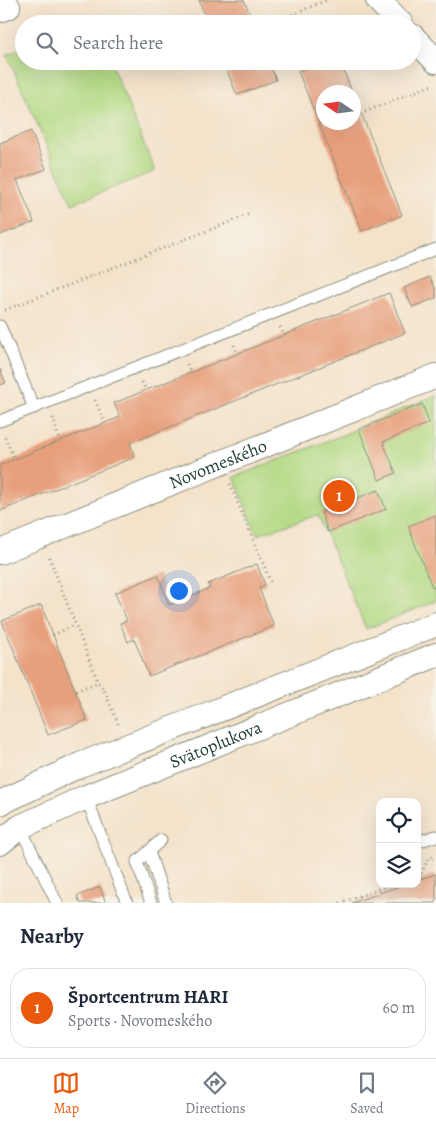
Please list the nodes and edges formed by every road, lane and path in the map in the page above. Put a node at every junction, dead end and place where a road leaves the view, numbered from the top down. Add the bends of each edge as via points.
1 (327, 0) edge
2 (378, 0) edge
3 (291, 15) edge
4 (392, 15) edge
5 (421, 45) edge
6 (436, 61) edge
7 (432, 84) dead end
8 (365, 112) dead end
9 (250, 214) dead end
10 (436, 248) edge
11 (0, 312) edge
12 (0, 326) edge
13 (435, 377) edge
14 (144, 386) dead end
15 (146, 390) dead end
16 (34, 408) junction
17 (2, 427) edge
18 (14, 459) dead end
19 (222, 462) junction
20 (41, 535) junction
21 (0, 552) edge
22 (271, 583) dead end
23 (436, 624) edge
24 (75, 625) junction
25 (53, 635) dead end
26 (436, 655) edge
27 (98, 682) junction
28 (76, 691) dead end
29 (120, 731) dead end
30 (86, 797) junction
31 (0, 803) edge
32 (20, 828) junction
33 (436, 836) edge
34 (161, 840) dead end
35 (421, 841) edge
36 (0, 843) edge
37 (149, 852) junction
38 (436, 856) edge
39 (421, 874) edge
40 (382, 888) edge
41 (56, 903) edge
42 (127, 903) edge
43 (151, 903) edge
44 (166, 903) edge
45 (340, 903) edge

1 - 3 path
2 - 4 street
5 - 6 street
7 - 8 path
9 - 11 path
10 - 16 lane
12 - 16 lane
13 - 19 street, Novomeského
14 - 15 path
16 - 17 lane
17 - 18 path
19 - 20 street, Novomeského
19 - 22 path
20 - 21 street, Novomeského
20 - 24 path
23 - 31 street, Svätoplukova via 80,765
24 - 25 path
24 - 27 path
26 - 30 street, Svätoplukova
27 - 28 path
27 - 29 path
30 - 32 street, Svätoplukova
30 - 42 lane
32 - 36 street, Svätoplukova
32 - 41 lane
33 - 35 lane
34 - 37 lane
37 - 43 lane via 137,862
37 - 44 lane
38 - 39 path via 428,859
40 - 45 path

